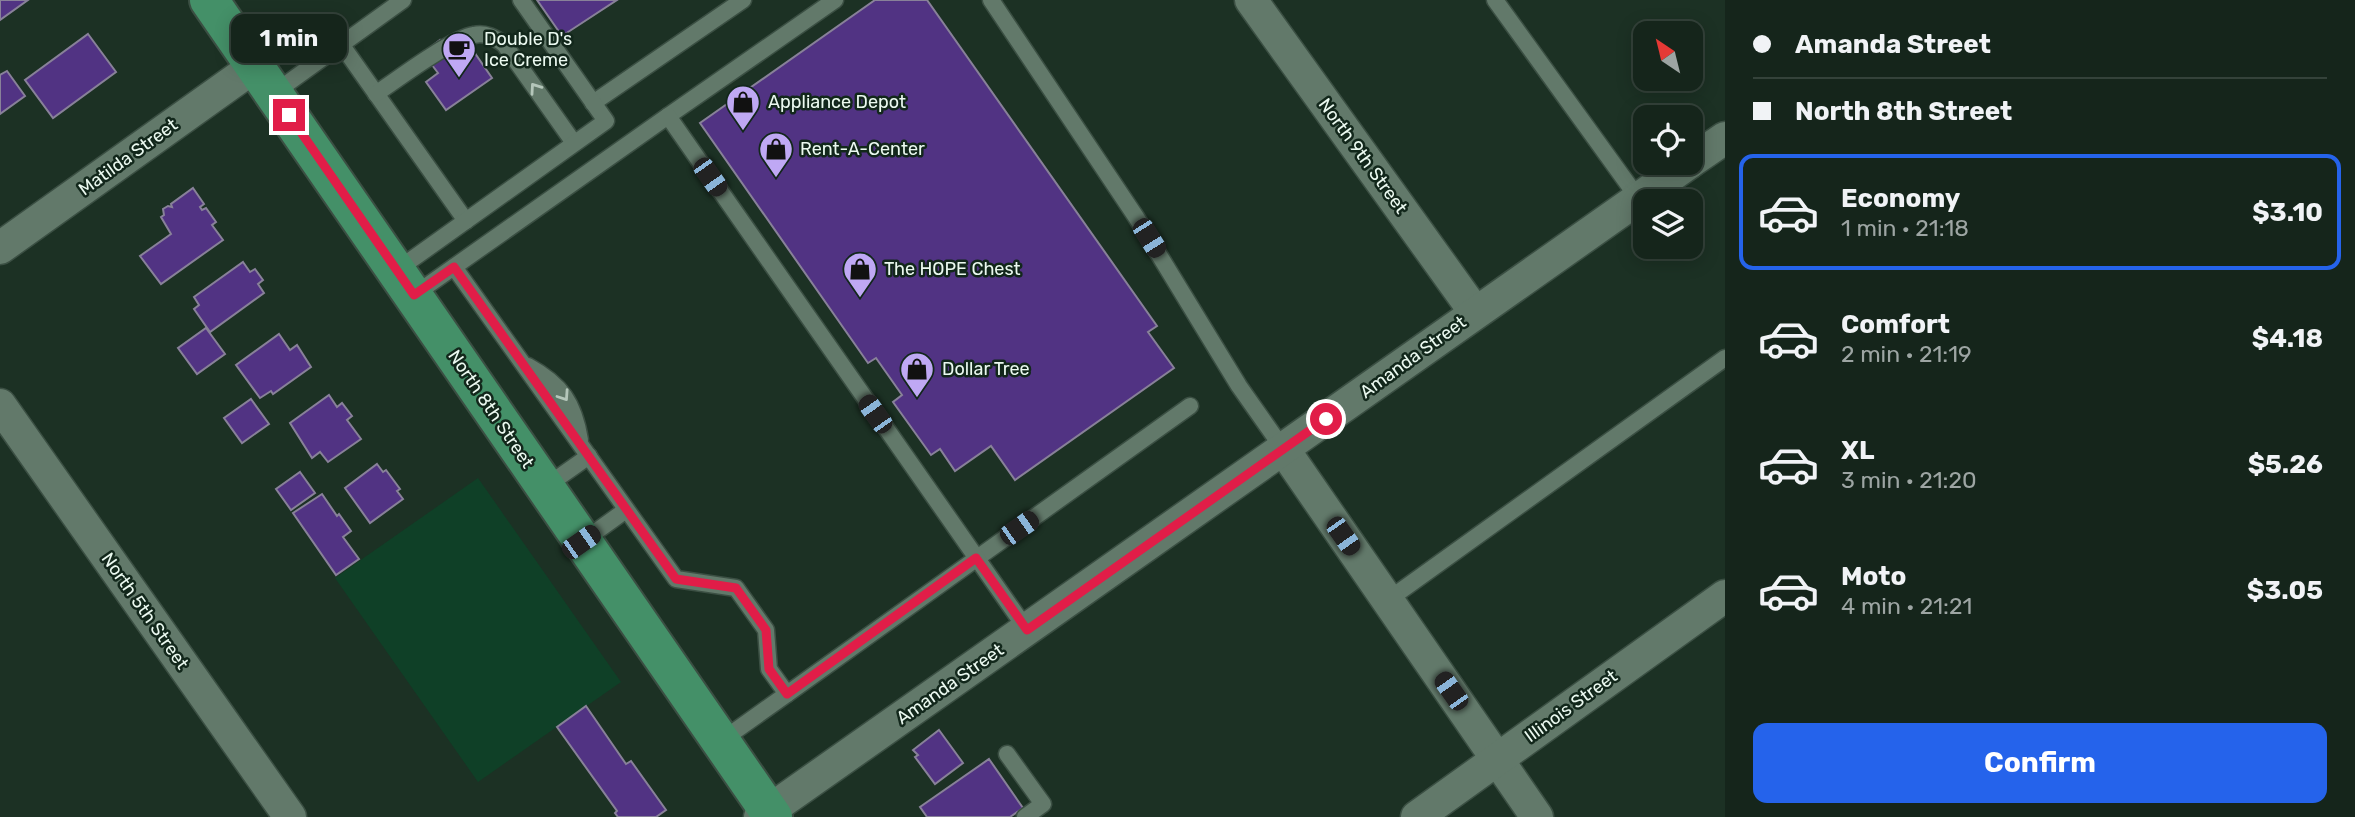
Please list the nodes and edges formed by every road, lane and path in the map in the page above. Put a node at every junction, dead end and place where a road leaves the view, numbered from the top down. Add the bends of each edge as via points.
1 (209, 0) edge
2 (403, 0) edge
3 (521, 0) edge
4 (743, 0) edge
5 (835, 0) edge
6 (991, 0) edge
7 (1251, 0) edge
8 (1495, 0) edge
9 (341, 44) junction
10 (265, 79) junction
11 (376, 94) junction
12 (593, 103) junction
13 (668, 116) junction
14 (1725, 138) edge
15 (574, 144) junction
16 (1703, 153) edge
17 (1671, 175) edge
18 (1651, 189) edge
19 (1633, 191) edge
20 (1633, 201) edge
21 (466, 221) junction
22 (0, 248) edge
23 (454, 267) junction
24 (405, 282) junction
25 (1475, 312) junction
26 (1725, 358) edge
27 (0, 405) edge
28 (1190, 406) dead end
29 (1284, 450) junction
30 (585, 451) junction
31 (544, 487) junction
32 (626, 510) junction
33 (581, 542) junction
34 (976, 558) junction
35 (1725, 596) edge
36 (1388, 600) junction
37 (1027, 630) junction
38 (787, 694) junction
39 (721, 741) junction
40 (1007, 754) dead end
41 (1498, 758) junction
42 (767, 815) edge
43 (289, 817) edge
44 (1025, 817) edge
45 (1417, 817) edge
46 (1537, 817) edge

1 - 10 main road, North 8th Street
2 - 9 lane
3 - 12 lane
4 - 12 lane
5 - 13 lane
6 - 29 lane
7 - 25 street, North 9th Street
8 - 19 lane
9 - 10 lane
9 - 11 lane
10 - 22 street, Matilda Street
10 - 24 main road, North 8th Street
15 -> 11 lane via 504,44 493,36 474,34 455,43
11 - 21 lane
12 - 15 lane via 606,121
13 - 23 lane
13 - 34 lane
14 - 16 street, Amanda Street
15 - 21 lane
17 - 18 street, Amanda Street
20 - 25 street, Amanda Street
21 - 24 lane
23 - 24 lane
23 - 30 lane
24 - 31 main road, North 8th Street
25 - 29 street, Amanda Street
26 - 36 lane
27 - 43 street, North 5th Street
28 - 34 lane
29 - 36 street
29 - 37 street, Amanda Street
30 - 31 lane
30 - 32 lane
31 - 33 main road, North 8th Street
32 - 33 lane
32 - 38 lane via 676,579 736,588 766,630 769,669
33 - 39 main road, North 8th Street
34 - 37 lane
34 - 38 lane
35 - 41 street, Illinois Street
36 - 41 street
37 - 42 street, Amanda Street
38 - 39 lane
39 - 42 main road, North 8th Street
40 - 44 lane via 1043,804
41 - 45 street, Illinois Street
41 - 46 street

